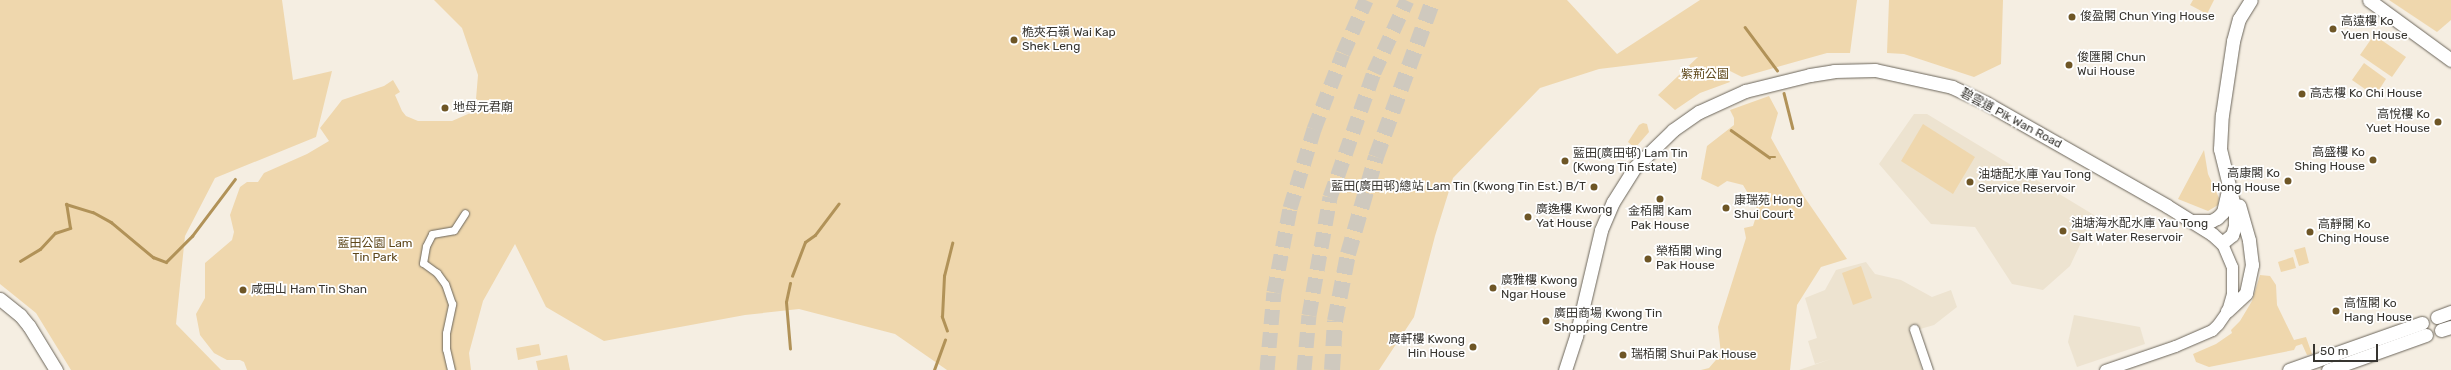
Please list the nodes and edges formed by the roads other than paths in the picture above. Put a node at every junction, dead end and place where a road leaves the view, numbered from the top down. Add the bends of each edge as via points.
1 (2251, 0) edge
2 (2369, 0) edge
3 (2451, 60) edge
4 (2228, 190) junction
5 (465, 213) dead end
6 (2192, 221) junction
7 (2222, 243) junction
8 (0, 299) edge
9 (2227, 311) junction
10 (2451, 312) edge
11 (2437, 317) dead end
12 (2422, 323) dead end
13 (1914, 329) dead end
14 (2426, 335) dead end
15 (56, 370) edge
16 (451, 370) edge
17 (1565, 370) edge
18 (1928, 370) edge
19 (2105, 370) edge
20 (2289, 370) edge
21 (2328, 370) edge

1 - 4 main road via 2239,19 2233,41 2222,115 2220,148
2 - 3 main road
4 - 6 main road via 2223,212 2217,218 2211,221
4 - 7 main road via 2235,210 2236,226 2232,235
4 - 9 main road via 2240,207 2249,240 2252,265 2246,293
5 - 16 street via 454,230 432,234 426,246 423,263 441,278 452,304 446,333 446,349
6 - 7 main road, 碧雲道 Pik Wan Road
6 - 17 main road, 碧雲道 Pik Wan Road via 1986,103 1952,87 1876,70 1834,71 1810,75 1734,95 1699,112 1673,130 1642,160 1620,190 1601,230 1576,336
7 - 9 street via 2230,259 2233,280
8 - 15 main road via 24,321
9 - 19 street via 2218,324 2203,334
10 - 11 main road
12 - 20 main road
13 - 18 street
14 - 21 main road

